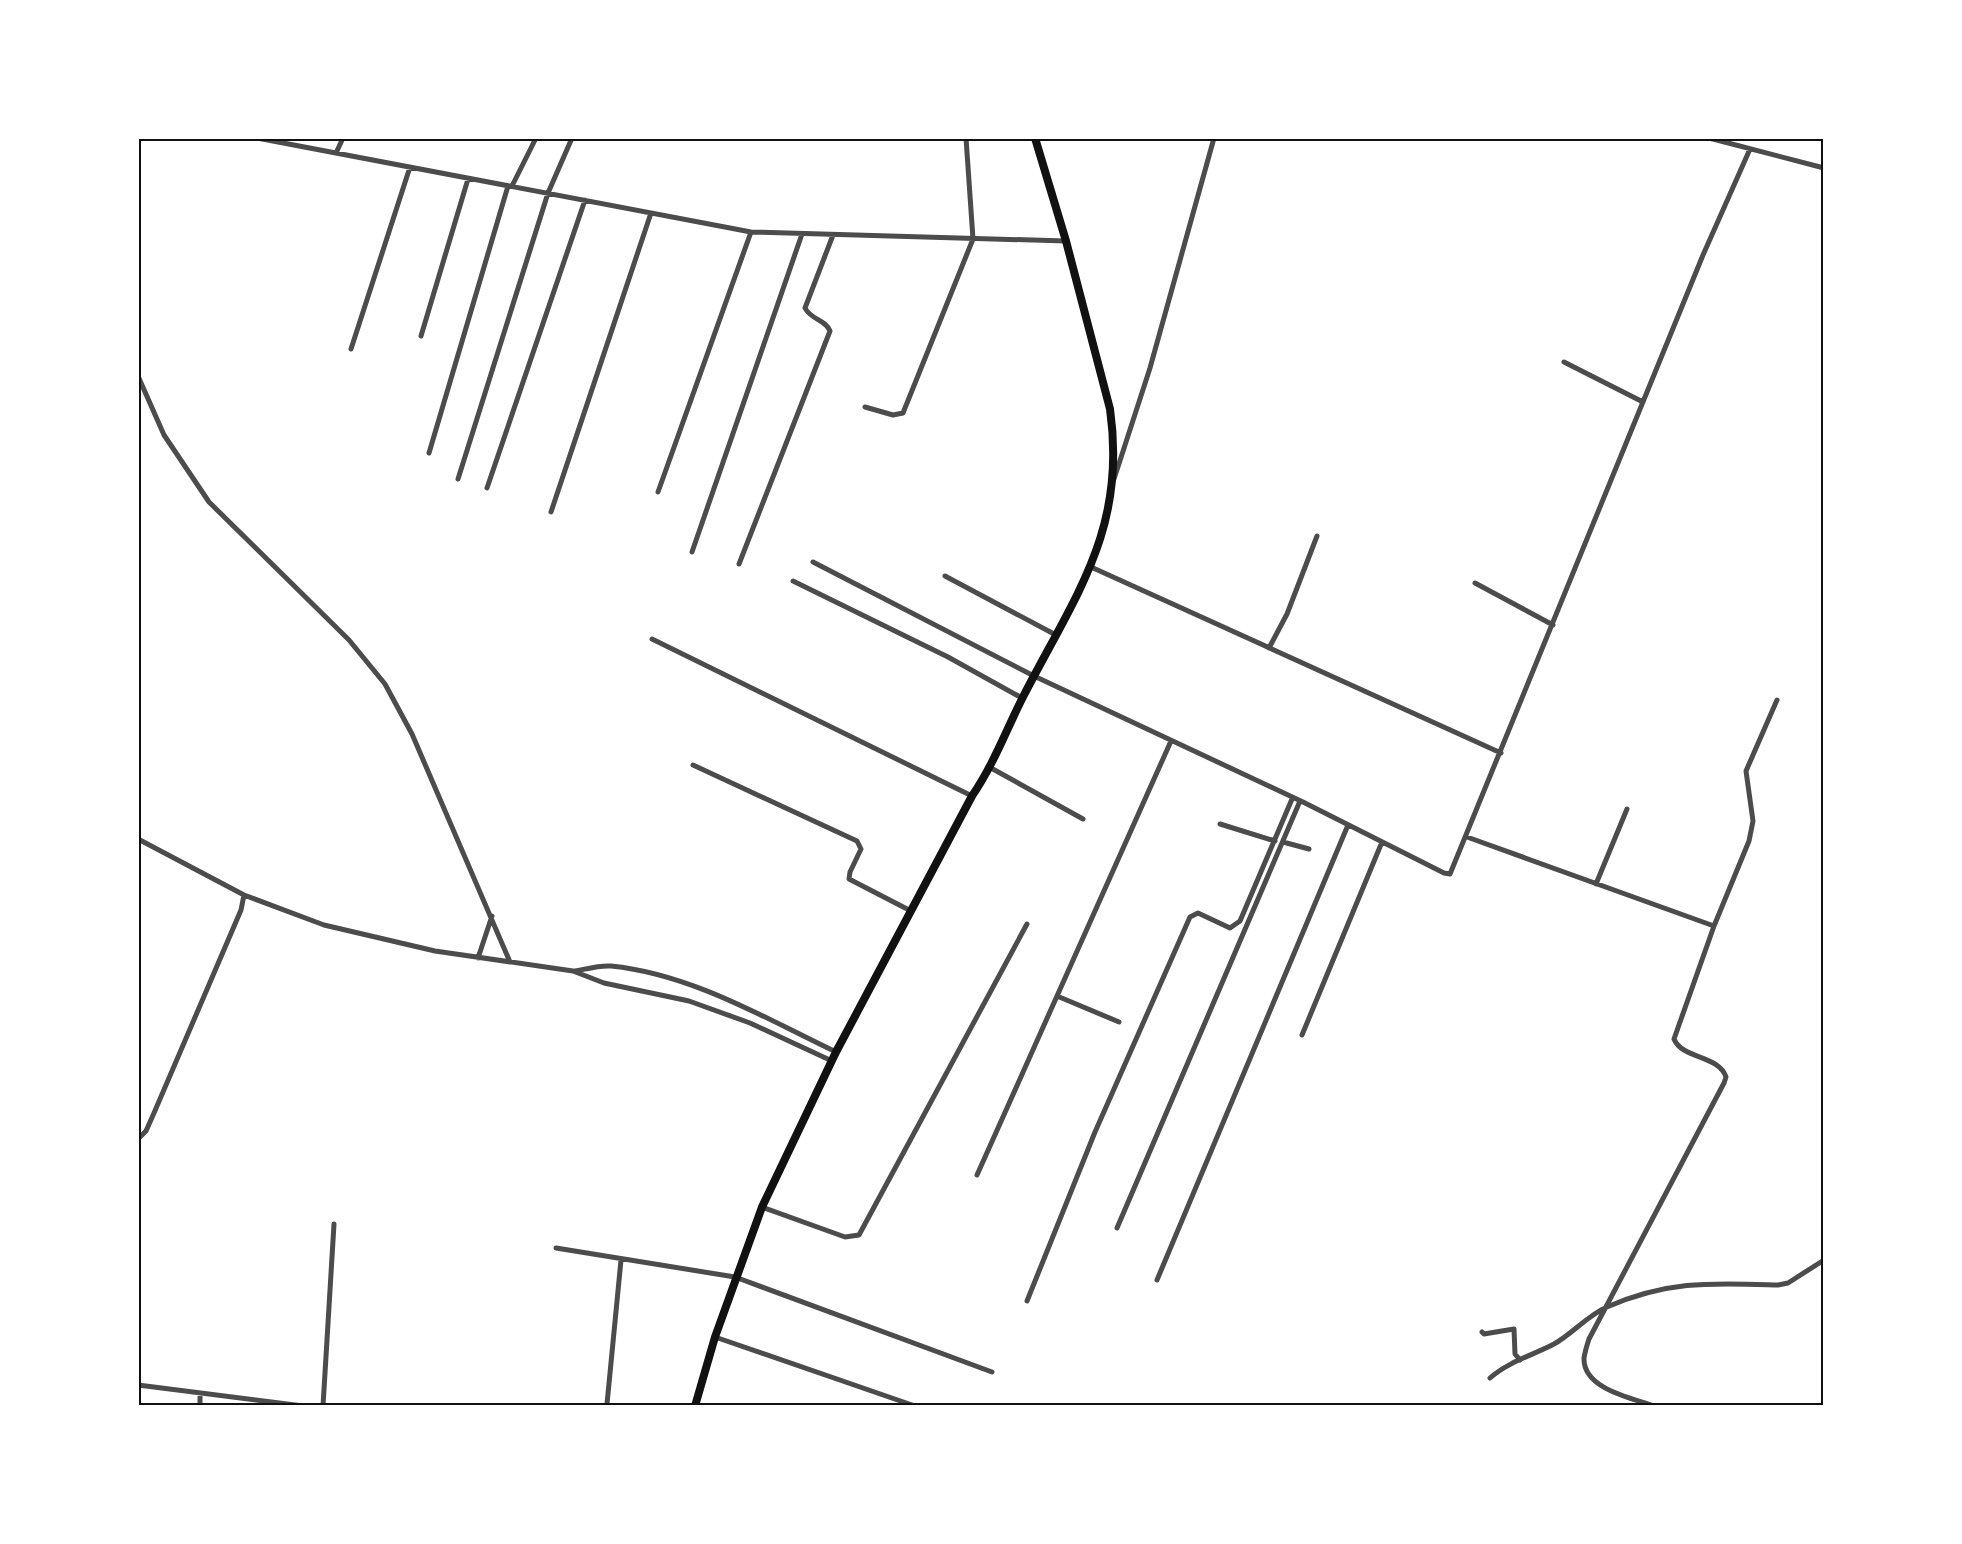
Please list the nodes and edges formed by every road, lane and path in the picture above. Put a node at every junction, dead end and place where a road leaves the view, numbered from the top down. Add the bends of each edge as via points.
1 (257, 138) edge
2 (343, 138) edge
3 (536, 138) edge
4 (572, 138) edge
5 (966, 138) edge
6 (1035, 138) edge
7 (1214, 138) edge
8 (1709, 138) edge
9 (1750, 149) junction
10 (336, 153) junction
11 (410, 167) junction
12 (1824, 168) edge
13 (468, 178) junction
14 (510, 186) junction
15 (548, 193) junction
16 (585, 200) junction
17 (651, 213) junction
18 (751, 232) junction
19 (802, 234) junction
20 (832, 235) junction
21 (973, 239) junction
22 (1066, 241) junction
23 (421, 336) dead end
24 (351, 350) dead end
25 (1564, 362) dead end
26 (138, 376) edge
27 (1643, 402) junction
28 (865, 406) dead end
29 (429, 453) dead end
30 (458, 479) dead end
31 (1113, 484) junction
32 (487, 488) dead end
33 (658, 492) dead end
34 (551, 512) dead end
35 (1317, 536) dead end
36 (692, 552) dead end
37 (813, 562) dead end
38 (739, 564) dead end
39 (1091, 567) junction
40 (945, 576) dead end
41 (794, 581) dead end
42 (1475, 583) dead end
43 (1553, 624) junction
44 (1056, 634) junction
45 (652, 639) dead end
46 (1269, 648) junction
47 (1034, 676) junction
48 (1022, 699) junction
49 (1777, 700) dead end
50 (1171, 741) junction
51 (1501, 753) junction
52 (693, 765) dead end
53 (991, 768) junction
54 (972, 796) junction
55 (1292, 800) junction
56 (1300, 801) junction
57 (1627, 809) dead end
58 (1083, 819) dead end
59 (1220, 824) dead end
60 (1348, 825) junction
61 (1467, 837) junction
62 (138, 839) edge
63 (1275, 842) junction
64 (1283, 842) junction
65 (1382, 842) junction
66 (1309, 849) dead end
67 (1596, 884) junction
68 (244, 895) junction
69 (911, 911) junction
70 (492, 916) junction
71 (1027, 924) dead end
72 (1714, 926) junction
73 (478, 958) junction
74 (510, 962) junction
75 (573, 971) junction
76 (1057, 996) junction
77 (1119, 1022) dead end
78 (1302, 1035) dead end
79 (834, 1057) junction
80 (138, 1139) edge
81 (138, 1147) edge
82 (138, 1160) edge
83 (976, 1175) dead end
84 (762, 1207) junction
85 (334, 1224) dead end
86 (1118, 1228) dead end
87 (556, 1248) dead end
88 (621, 1260) junction
89 (1824, 1260) edge
90 (735, 1277) junction
91 (1157, 1280) dead end
92 (1027, 1301) dead end
93 (1605, 1308) junction
94 (1482, 1332) dead end
95 (715, 1336) junction
96 (1520, 1360) junction
97 (992, 1372) dead end
98 (1490, 1378) dead end
99 (138, 1385) edge
100 (200, 1393) junction
101 (607, 1404) dead end
102 (200, 1406) edge
103 (303, 1406) edge
104 (323, 1406) edge
105 (695, 1406) edge
106 (915, 1406) edge
107 (1654, 1406) edge

1 - 10 street
2 - 10 street
3 - 14 street
4 - 15 street
5 - 21 street
6 - 22 main road
7 - 31 street via 1150,368
8 - 9 street
9 - 12 street
9 - 27 street
10 - 11 street
11 - 13 street
11 - 24 street
13 - 14 street
13 - 23 street
14 - 15 street
14 - 29 street
15 - 16 street
15 - 30 street
16 - 17 street
16 - 32 street
17 - 18 street
17 - 34 street
18 - 19 street
18 - 33 street
19 - 20 street
19 - 36 street
20 - 21 street
20 - 38 street via 805,308 830,331
21 - 22 street
21 - 28 street via 903,413 893,415
22 - 31 main road via 1110,409
25 - 27 street
26 - 70 street via 164,435 209,502 342,632 385,684 412,734
27 - 43 street
31 - 39 main road via 1109,511
35 - 46 street via 1287,614
37 - 47 street
39 - 44 main road
39 - 46 street
40 - 44 street
41 - 48 street via 948,657
42 - 43 street
43 - 51 street
44 - 47 main road
45 - 54 street
46 - 51 street
47 - 48 main road
47 - 50 street
48 - 53 main road
49 - 72 street via 1746,771 1753,821 1749,841
50 - 55 street
50 - 76 street
51 - 61 street
52 - 69 street via 857,841 861,849 849,879
53 - 54 main road
53 - 58 street
54 - 69 main road
55 - 56 street
55 - 63 street
56 - 60 street
56 - 64 street
57 - 67 street
59 - 63 street
60 - 65 street
60 - 91 street
61 - 65 street via 1453,872 1447,874
61 - 67 street
62 - 68 street
63 - 92 street via 1245,911 1234,926 1230,928 1198,913 1190,917 1095,1132
64 - 66 street
64 - 86 street
65 - 78 street
67 - 72 street
68 - 73 street via 287,913 382,940
68 - 80 street via 154,1113
69 - 79 main road
70 - 73 street
70 - 74 street
71 - 84 street via 859,1235 845,1237
72 - 93 street via 1674,1039 1679,1047 1722,1069 1726,1077
73 - 74 street
74 - 75 street
75 - 79 street via 604,983 704,1005
75 - 79 street via 609,966 682,982 708,991
76 - 77 street
76 - 83 street
79 - 84 main road
81 - 82 street
84 - 90 main road
85 - 104 street
87 - 88 street
88 - 90 street
88 - 101 street
89 - 93 street via 1788,1283 1677,1285
90 - 95 main road
90 - 97 street
93 - 96 street via 1576,1330
93 - 107 street via 1589,1339 1586,1367 1610,1391
94 - 96 street via 1514,1329 1515,1354
95 - 105 main road
95 - 106 street
96 - 98 street
99 - 100 street
100 - 102 street
100 - 103 street

